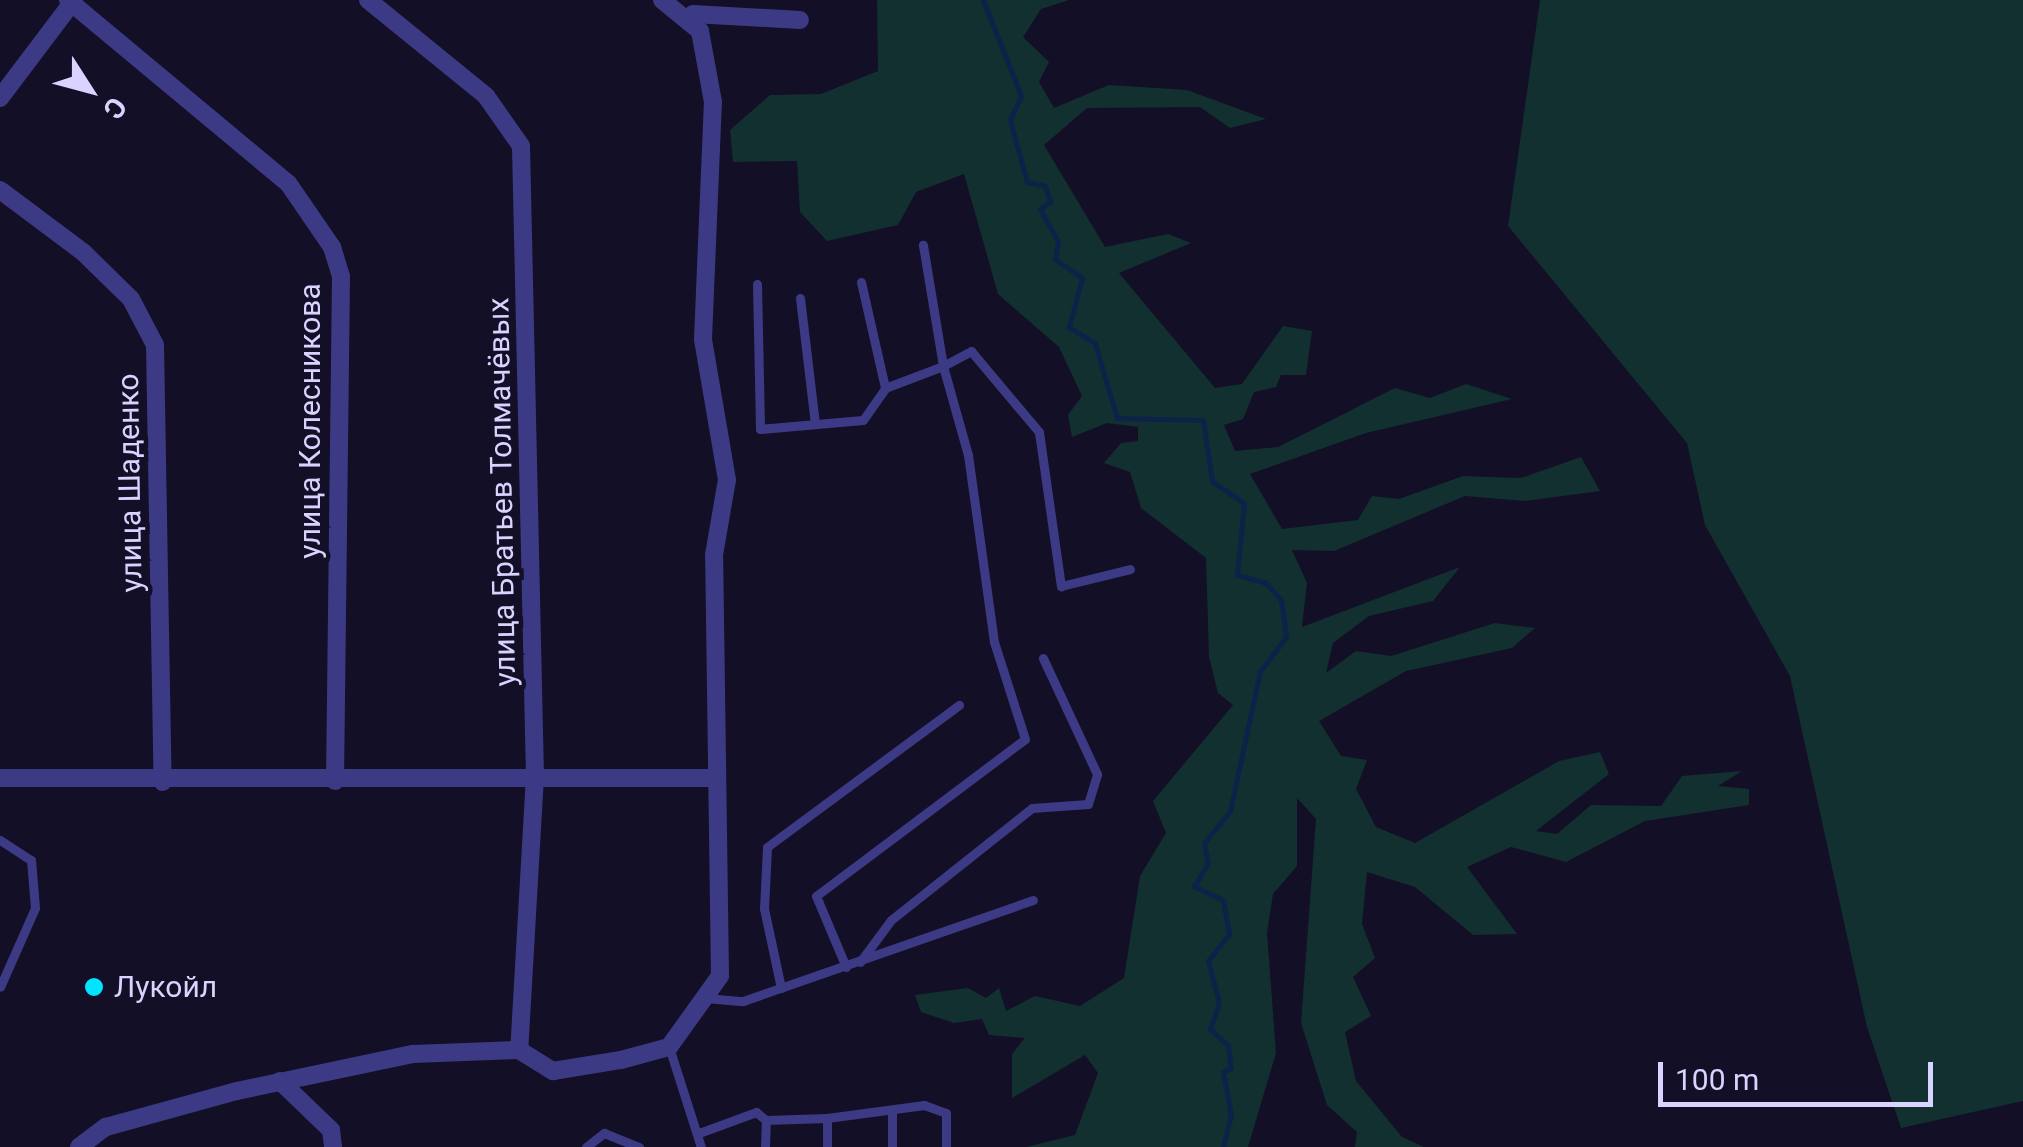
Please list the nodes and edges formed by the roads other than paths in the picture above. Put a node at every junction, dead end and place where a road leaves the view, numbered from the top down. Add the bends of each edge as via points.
1 (368, 0) edge
2 (662, 0) edge
3 (716, 0) edge
4 (70, 2) edge
5 (800, 20) dead end
6 (696, 22) junction
7 (0, 98) edge
8 (0, 190) edge
9 (923, 245) dead end
10 (861, 282) dead end
11 (757, 284) dead end
12 (800, 298) dead end
13 (943, 366) junction
14 (884, 388) junction
15 (815, 424) junction
16 (1130, 569) dead end
17 (1043, 658) dead end
18 (958, 705) dead end
19 (535, 776) junction
20 (0, 778) edge
21 (712, 778) junction
22 (334, 781) junction
23 (163, 782) junction
24 (0, 840) edge
25 (1034, 900) dead end
26 (860, 962) junction
27 (846, 967) junction
28 (0, 987) edge
29 (781, 988) junction
30 (705, 998) junction
31 (669, 1047) junction
32 (520, 1050) junction
33 (280, 1080) junction
34 (892, 1110) junction
35 (828, 1118) junction
36 (766, 1120) junction
37 (699, 1134) junction
38 (79, 1147) edge
39 (334, 1147) edge
40 (586, 1147) edge
41 (639, 1147) edge
42 (701, 1147) edge
43 (766, 1147) edge
44 (827, 1147) edge
45 (892, 1147) edge
46 (946, 1147) edge

1 - 19 street, улица Братьев Толмачёвых via 486,96 521,146
2 - 6 street
3 - 6 street
4 - 7 street
4 - 22 street, улица Колесникова via 288,183 332,247 341,276
5 - 6 street
6 - 21 street via 713,102 703,339 727,480 714,555
8 - 23 street, улица Шаденко via 83,252 131,300 155,344
9 - 13 lane
10 - 14 lane
11 - 15 lane via 760,429
12 - 15 lane
13 - 14 lane
13 - 16 lane via 971,351 1040,432 1060,586
13 - 27 lane via 968,455 994,642 1025,739 816,896
14 - 15 lane via 863,420
17 - 26 lane via 1097,774 1088,804 1032,808 891,920
18 - 29 lane via 767,847 764,909
19 - 21 street
19 - 22 street
19 - 32 street, улица Братьев Толмачёвых
20 - 23 street
21 - 30 street via 720,976
22 - 23 street
24 - 28 lane via 30,860 35,908
25 - 26 lane
26 - 27 lane
27 - 29 lane
29 - 30 lane via 744,1001
30 - 31 street
31 - 32 street via 553,1070
31 - 37 lane
32 - 33 street via 413,1054
33 - 38 street via 106,1127
33 - 39 street via 332,1130
34 - 35 lane
34 - 45 lane
34 - 46 lane via 946,1112
35 - 36 lane
35 - 44 lane
36 - 37 lane via 756,1112
36 - 43 lane
37 - 42 lane
40 - 41 lane via 604,1132

